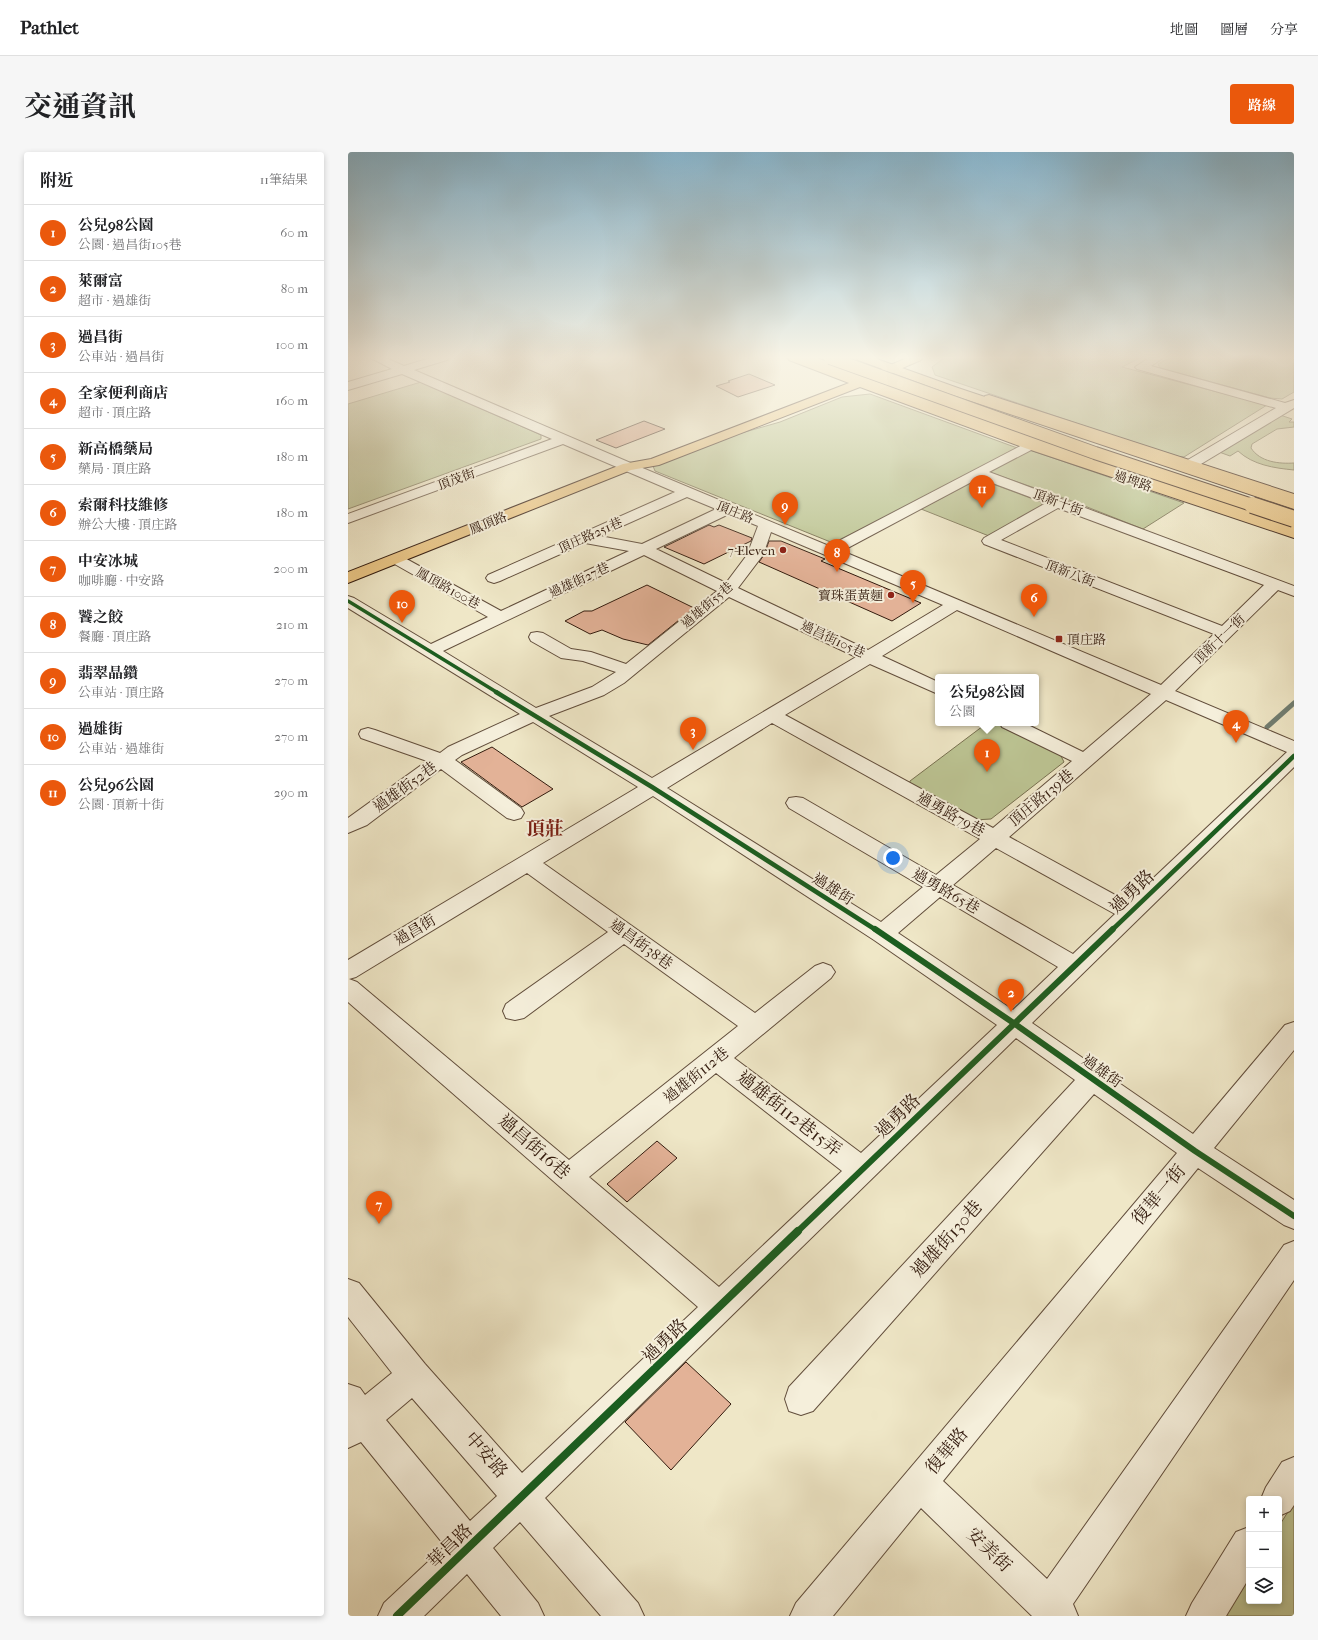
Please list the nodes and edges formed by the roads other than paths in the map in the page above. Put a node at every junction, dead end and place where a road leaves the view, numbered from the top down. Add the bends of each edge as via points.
1 (534, 426) edge
2 (747, 426) edge
3 (980, 426) edge
4 (995, 426) edge
5 (1021, 426) edge
6 (1041, 426) edge
7 (1059, 426) edge
8 (1074, 426) edge
9 (1254, 426) edge
10 (709, 428) dead end
11 (564, 439) junction
12 (1030, 445) junction
13 (1191, 464) junction
14 (628, 467) junction
15 (978, 473) junction
16 (686, 492) junction
17 (1294, 498) edge
18 (1058, 502) junction
19 (1294, 505) edge
20 (728, 509) junction
21 (1294, 511) edge
22 (348, 519) edge
23 (1294, 520) edge
24 (766, 524) junction
25 (1294, 529) edge
26 (1294, 534) edge
27 (585, 538) junction
28 (645, 549) junction
29 (830, 551) junction
30 (396, 560) junction
31 (348, 578) edge
32 (494, 578) dead end
33 (1275, 584) junction
34 (728, 590) junction
35 (1294, 591) edge
36 (348, 601) edge
37 (956, 604) junction
38 (500, 618) junction
39 (1225, 633) junction
40 (537, 637) dead end
41 (430, 651) junction
42 (869, 656) junction
43 (628, 670) junction
44 (935, 688) edge
45 (1163, 693) junction
46 (534, 715) junction
47 (771, 715) junction
48 (1015, 726) edge
49 (368, 734) dead end
50 (1294, 748) edge
51 (1294, 756) edge
52 (442, 760) junction
53 (1086, 760) junction
54 (652, 787) junction
55 (796, 803) dead end
56 (514, 813) dead end
57 (348, 826) edge
58 (994, 838) junction
59 (527, 863) junction
60 (938, 886) junction
61 (1131, 913) junction
62 (624, 932) junction
63 (882, 934) junction
64 (1075, 966) junction
65 (348, 971) edge
66 (823, 972) dead end
67 (348, 988) edge
68 (515, 1011) dead end
69 (1015, 1024) junction
70 (756, 1026) junction
71 (1294, 1032) edge
72 (716, 1058) junction
73 (1092, 1079) junction
74 (1195, 1152) junction
75 (862, 1170) junction
76 (569, 1177) junction
77 (1294, 1216) edge
78 (1294, 1255) edge
79 (1084, 1285) joint
80 (348, 1293) edge
81 (720, 1307) junction
82 (414, 1375) junction
83 (801, 1400) dead end
84 (353, 1417) edge
85 (1294, 1474) edge
86 (920, 1483) junction
87 (1280, 1496) edge
88 (522, 1497) junction
89 (469, 1547) junction
90 (1246, 1550) edge
91 (1054, 1611) edge
92 (397, 1616) edge
93 (525, 1616) edge
94 (625, 1616) edge
95 (809, 1616) edge
96 (1205, 1616) edge

1 - 11 street, 頂庄路
2 - 14 main road, 鳳頂路 via 654,462
3 - 12 main road, 過埤路
4 - 25 main road
5 - 23 main road, bridge
6 - 21 main road
7 - 19 main road
8 - 13 main road
9 - 13 street
10 - 14 main road, 鳳頂路 via 645,456
11 - 14 street, 頂庄路
11 - 22 street, 頂茂街
12 - 15 street
12 - 26 main road, 過埤路
13 - 17 main road
14 - 16 street, 頂庄路
14 - 30 main road, 鳳頂路
15 - 18 street, 頂新十街
15 - 29 street
16 - 20 street, 頂庄路
16 - 27 street, 頂庄路251巷
18 - 33 street, 頂新十街
18 - 39 street, 頂新八街 via 989,542
20 - 24 street, 頂庄路
20 - 28 street, 過雄街27巷
24 - 29 street, 頂庄路
24 - 34 street, 過雄街55巷 via 755,555
27 - 28 street, 過昌街105巷
27 - 32 street, 頂庄路251巷
28 - 34 street, 過昌街105巷
28 - 38 street, 過雄街27巷
29 - 37 street, 頂庄路
30 - 31 main road, 鳳頂路
30 - 38 street, 鳳頂路100巷
33 - 35 street, 頂新十街
33 - 39 street, 頂新十一街
34 - 42 street, 過昌街105巷
34 - 43 street, 過雄街55巷
36 - 41 street, 過雄街
37 - 42 street, 過昌街
37 - 45 street, 頂庄路
38 - 41 street, 過雄街27巷
39 - 45 street, 頂新十一街
40 - 43 street via 567,654 585,656
41 - 46 street, 過雄街
42 - 44 street, 過昌街105巷
42 - 47 street, 過昌街
43 - 46 street, 過雄街55巷 via 598,691
45 - 50 street, 頂庄路
45 - 53 street, 頂庄路139巷
46 - 52 street, 過雄街52巷 via 455,751
46 - 54 street, 過雄街
47 - 54 street, 過昌街
47 - 58 street, 過勇路79巷
48 - 53 street
49 - 52 street, 過雄街52巷
51 - 61 street, 過勇路
52 - 56 street
52 - 57 street, 過雄街52巷
53 - 58 street, 頂庄路139巷
54 - 59 street, 過昌街
54 - 63 street, 過雄街
55 - 60 street, 過勇路65巷
58 - 60 street, 頂庄路139巷
58 - 61 street, 過勇路79巷
59 - 62 street, 過昌街38巷
59 - 65 street, 過昌街
60 - 63 street, 頂庄路139巷
60 - 64 street, 過勇路65巷
61 - 64 street, 過勇路
62 - 68 street
62 - 70 street, 過昌街38巷
63 - 69 street, 過雄街
64 - 69 street, 過勇路
66 - 70 street, 過雄街112巷
67 - 76 street, 過昌街16巷
69 - 73 street, 過雄街
69 - 75 street, 過勇路
70 - 72 street, 過雄街112巷
71 - 74 street, 復華一街
72 - 75 street, 過雄街112巷15弄
72 - 76 street, 過雄街112巷
73 - 74 street, 過雄街
73 - 83 street, 過雄街130巷
74 - 77 street, 過雄街
74 - 79 street, 復華一街
75 - 81 street, 過勇路
76 - 81 street, 過昌街16巷
78 - 91 street
79 - 86 street, 復華路
80 - 82 street, 中安路
81 - 88 street, 過勇路
82 - 84 street
82 - 88 street, 中安路
84 - 89 street
85 - 87 street
86 - 91 street, 安美街
86 - 95 street, 復華路
88 - 89 street, 華昌路
88 - 94 street, 中安路
89 - 92 street, 華昌路
89 - 93 street
90 - 96 street

